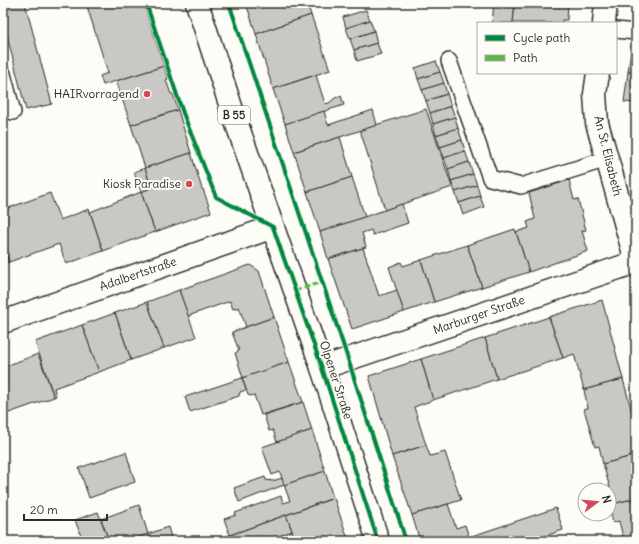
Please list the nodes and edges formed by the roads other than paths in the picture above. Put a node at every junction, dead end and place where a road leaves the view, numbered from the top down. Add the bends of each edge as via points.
1 (197, 3) edge
2 (606, 3) edge
3 (604, 22) edge
4 (617, 30) edge
5 (636, 32) edge
6 (449, 61) dead end
7 (3, 74) edge
8 (598, 74) edge
9 (13, 112) dead end
10 (607, 159) junction
11 (273, 227) junction
12 (636, 261) edge
13 (3, 322) edge
14 (322, 368) junction
15 (378, 541) edge

1 - 11 street, Olpener Straße / B 55
2 - 3 street
4 - 5 lane
6 - 10 lane via 490,178 521,186
7 - 9 lane
8 - 10 street, An St. Elisabeth via 595,94 597,124
10 - 12 street, An St. Elisabeth
11 - 13 street, Adalbertstraße
11 - 14 street, Olpener Straße / B 55
12 - 14 street, Marburger Straße
14 - 15 street, Olpener Straße / B 55

